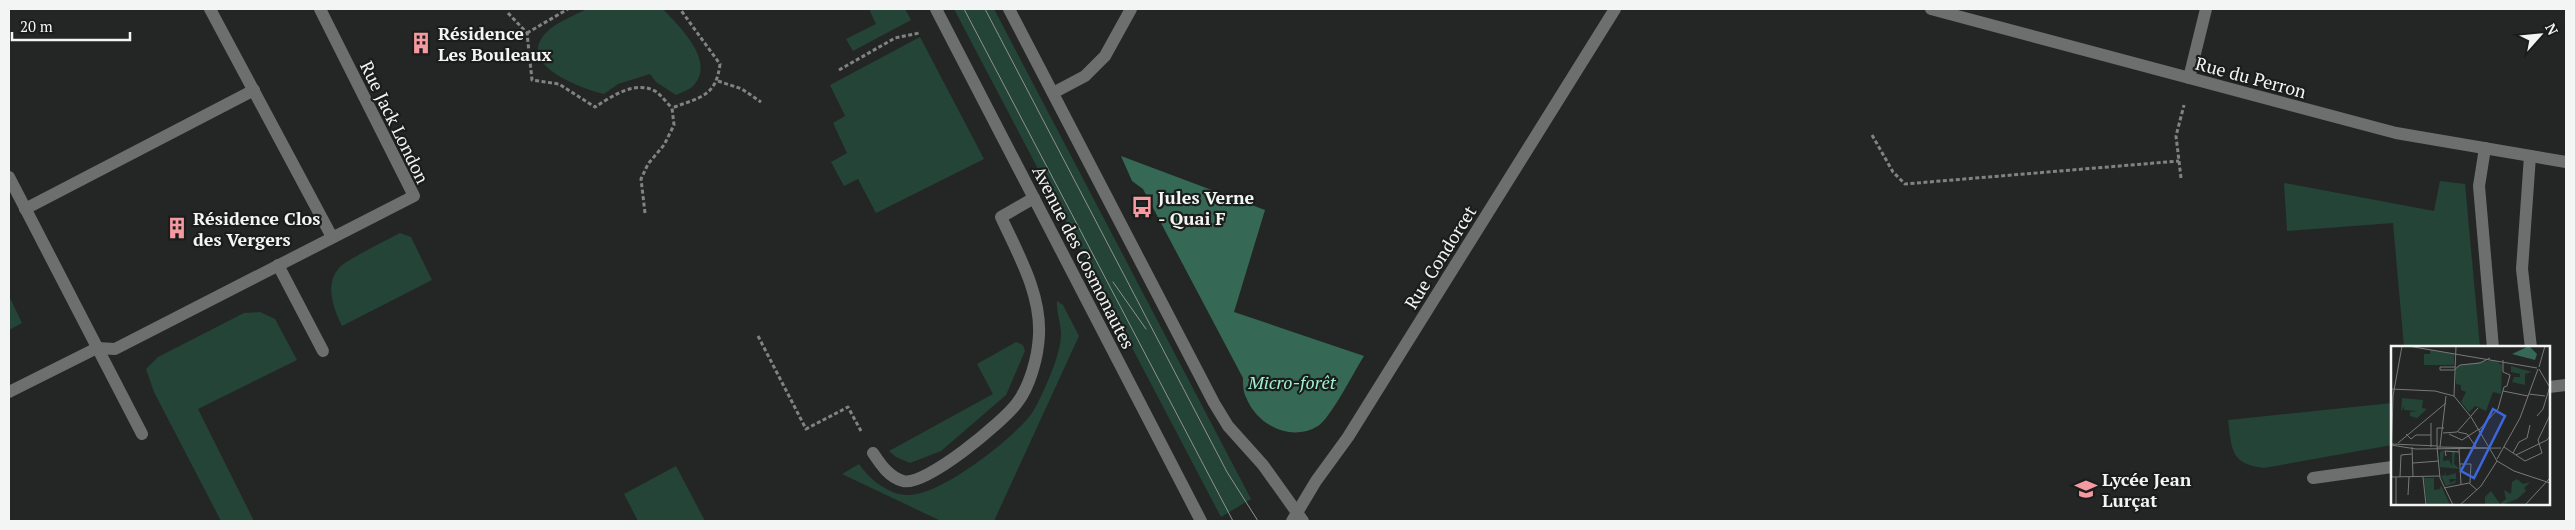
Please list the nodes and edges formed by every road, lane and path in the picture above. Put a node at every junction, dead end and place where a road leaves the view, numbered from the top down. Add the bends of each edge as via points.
1 (210, 9) edge
2 (320, 9) edge
3 (568, 9) edge
4 (680, 9) edge
5 (936, 9) edge
6 (1009, 9) edge
7 (1131, 9) edge
8 (1616, 9) edge
9 (1931, 9) edge
10 (2206, 9) edge
11 (508, 13) dead end
12 (927, 31) dead end
13 (527, 33) junction
14 (839, 70) dead end
15 (2189, 78) junction
16 (718, 81) junction
17 (254, 90) junction
18 (1053, 93) junction
19 (2185, 101) dead end
20 (761, 102) dead end
21 (672, 108) junction
22 (1872, 135) dead end
23 (2485, 148) junction
24 (2530, 156) junction
25 (2179, 161) junction
26 (2566, 162) edge
27 (9, 177) edge
28 (2181, 178) dead end
29 (1034, 198) junction
30 (25, 209) junction
31 (645, 213) dead end
32 (332, 237) junction
33 (278, 265) junction
34 (758, 336) dead end
35 (2493, 346) edge
36 (2531, 346) edge
37 (97, 348) junction
38 (323, 351) dead end
39 (2566, 385) edge
40 (2550, 387) edge
41 (9, 392) edge
42 (142, 434) dead end
43 (873, 454) joint
44 (2391, 467) edge
45 (2314, 478) dead end
46 (1298, 518) edge
47 (1201, 521) edge

1 - 17 street
2 - 32 street, Rue Jack London via 414,196
3 - 13 path
4 - 16 path via 720,64
5 - 29 street, Avenue des Cosmonautes
6 - 18 street
7 - 18 street via 1105,56 1085,76
8 - 46 street, Rue Condorcet via 1348,437 1316,481
9 - 15 street, Rue du Perron
10 - 15 street
11 - 13 path
12 - 14 path via 896,38
13 - 21 path via 532,80 559,84 595,107 622,91 640,88 655,91
15 - 23 street, Rue du Perron via 2396,133
16 - 20 path via 742,89
16 - 21 path via 707,94
17 - 30 street
17 - 32 street
18 - 46 street via 1214,403 1228,426 1263,465
19 - 25 path via 2176,136
21 - 31 path via 674,125 642,179
22 - 25 path via 1893,172 1905,184
23 - 24 street, Rue du Perron
23 - 35 street via 2479,186
24 - 26 street, Rue du Perron
24 - 36 street via 2522,269
25 - 28 path
27 - 30 street
29 - 43 street via 1001,217 1030,279 1039,335 1029,380 1017,403 996,426 921,479 904,482 887,472
29 - 47 street, Avenue des Cosmonautes
30 - 37 street
32 - 33 street, Rue Jack London
33 - 37 street, Rue Jack London via 115,349
33 - 38 street
34 - 43 path via 806,429 848,407
37 - 41 street, Rue Jack London
37 - 42 street
39 - 40 street
44 - 45 street

